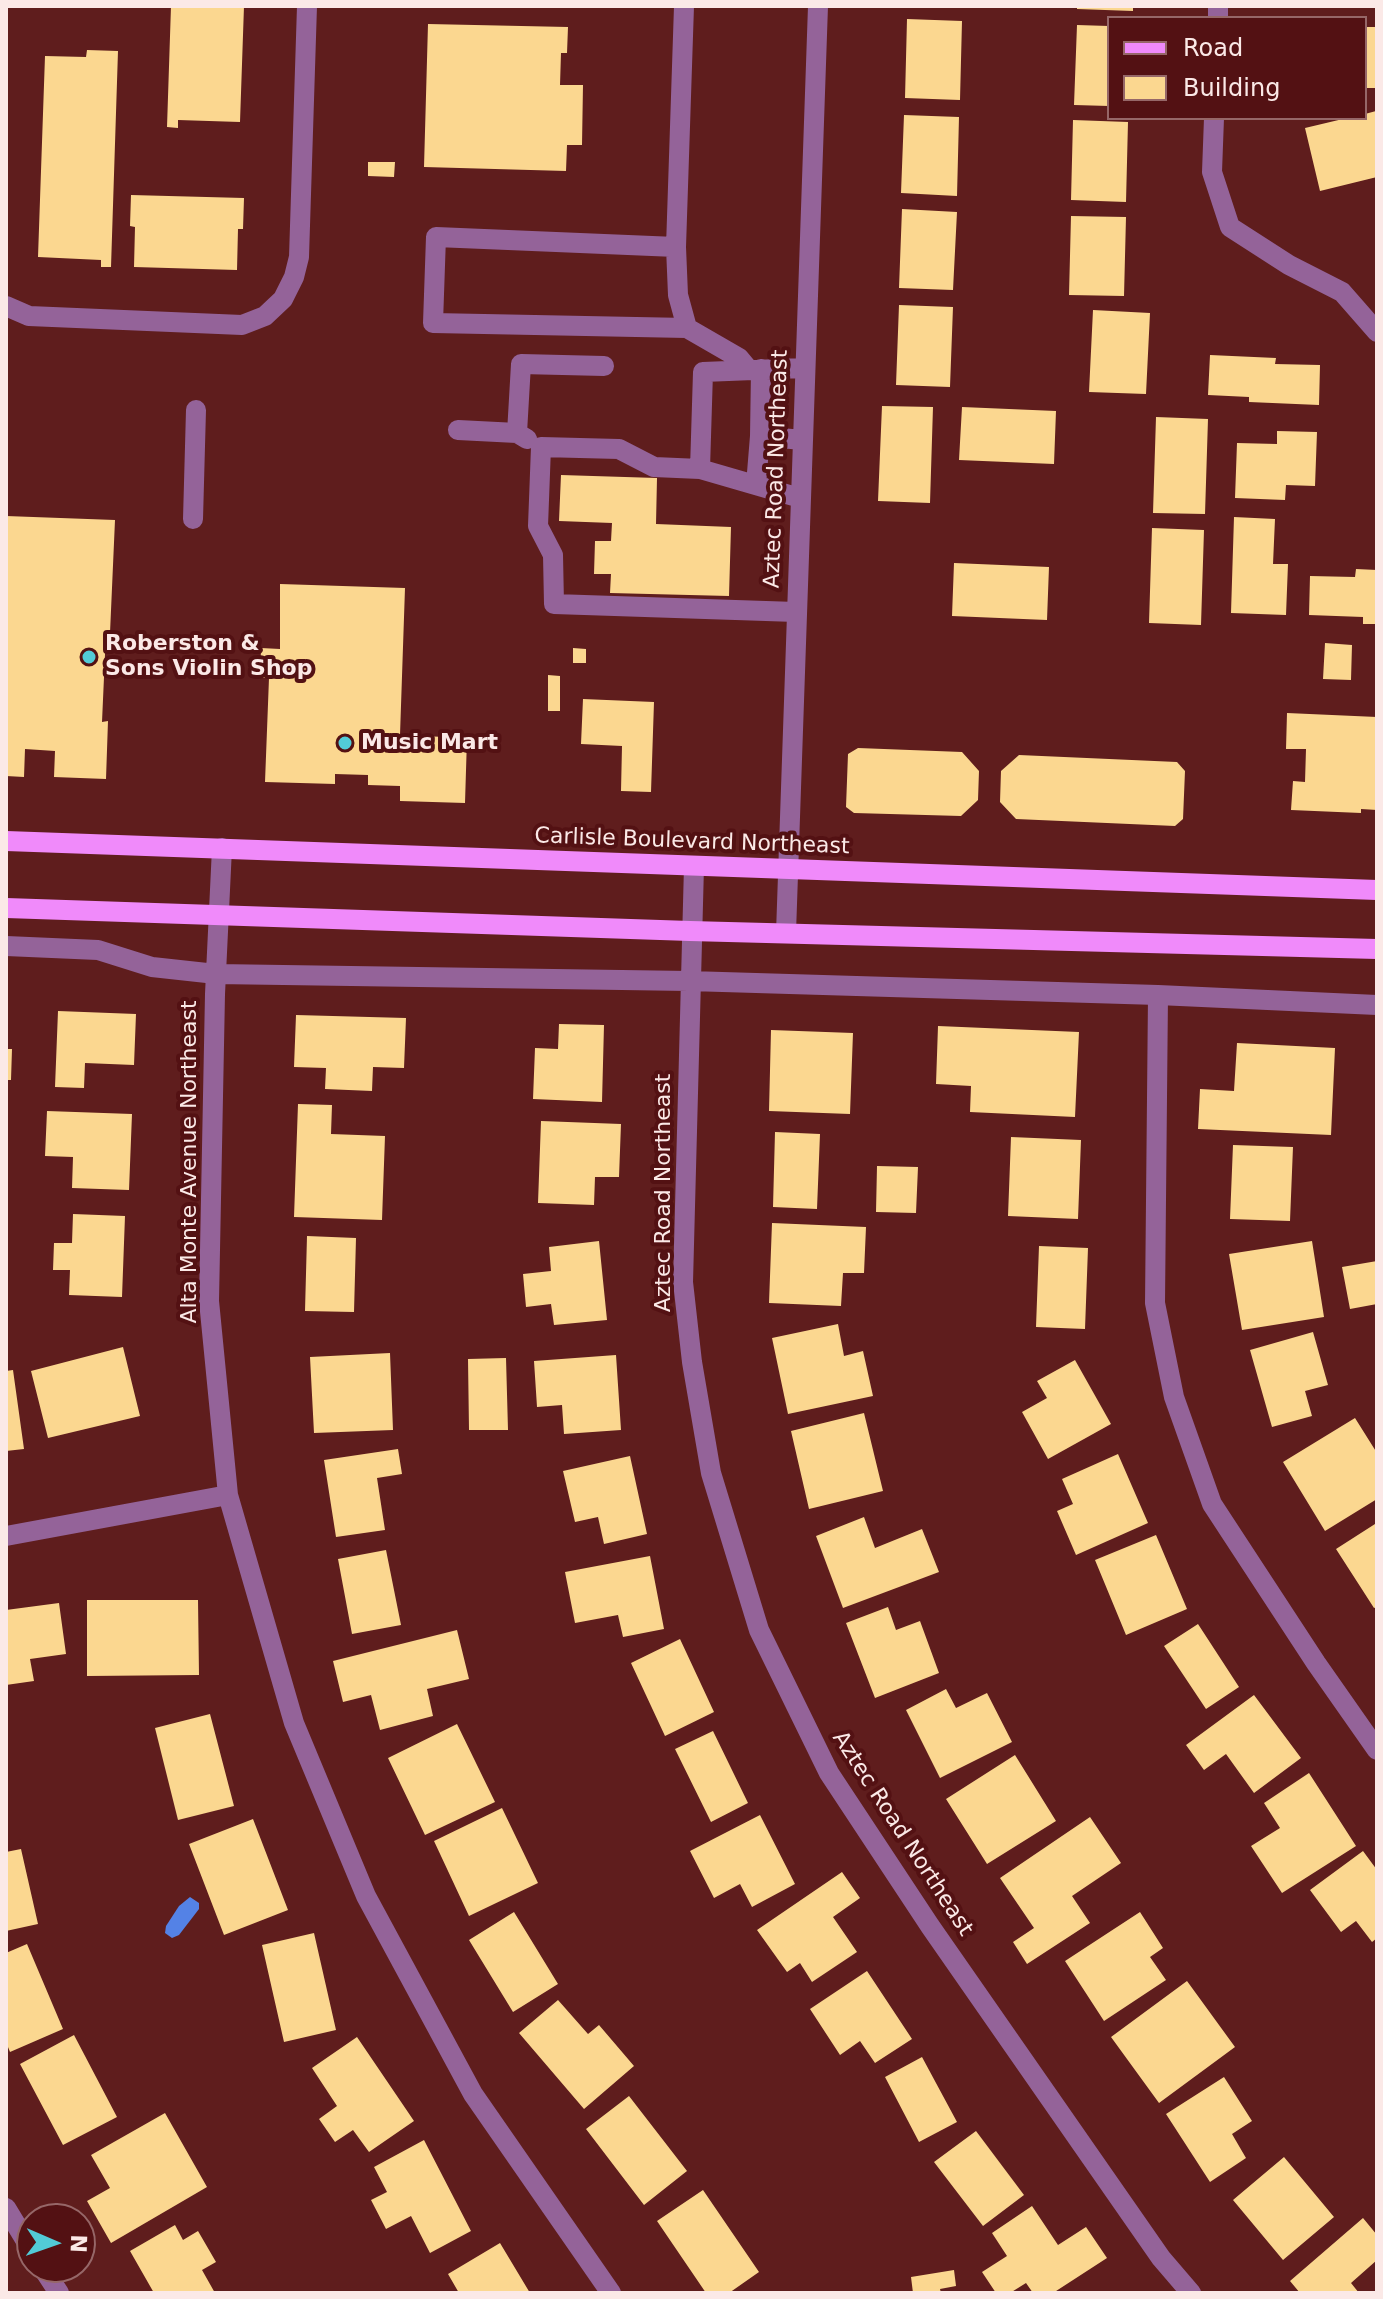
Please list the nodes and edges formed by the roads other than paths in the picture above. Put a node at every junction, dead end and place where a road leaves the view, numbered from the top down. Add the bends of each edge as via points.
1 (307, 6) edge
2 (684, 6) edge
3 (818, 6) edge
4 (1214, 120) edge
5 (676, 247) junction
6 (6, 306) edge
7 (687, 328) junction
8 (1377, 332) edge
9 (604, 366) dead end
10 (804, 368) junction
11 (755, 369) junction
12 (196, 410) dead end
13 (458, 430) dead end
14 (517, 433) junction
15 (760, 436) junction
16 (802, 440) junction
17 (541, 447) junction
18 (700, 469) junction
19 (756, 485) junction
20 (800, 498) junction
21 (193, 519) dead end
22 (796, 612) junction
23 (6, 841) edge
24 (222, 848) junction
25 (694, 866) junction
26 (786, 869) junction
27 (1377, 890) edge
28 (6, 908) edge
29 (218, 913) junction
30 (690, 931) junction
31 (786, 933) junction
32 (6, 946) edge
33 (1377, 949) edge
34 (216, 974) junction
35 (689, 981) junction
36 (1158, 995) junction
37 (1377, 1005) edge
38 (228, 1495) junction
39 (6, 1536) edge
40 (1377, 1750) edge
41 (611, 2293) edge
42 (1191, 2293) edge

1 - 6 street via 299,257 283,299 265,316 242,325 29,316
2 - 5 street
3 - 10 street, Aztec Road Northeast
4 - 8 street via 1212,172 1230,227 1342,292
5 - 7 street via 678,295
5 - 7 street via 436,237 433,323
7 - 11 street
9 - 14 street via 521,364
10 - 11 street
10 - 16 street, Aztec Road Northeast
11 - 15 street
11 - 18 street via 703,372
12 - 21 street
13 - 14 street
14 - 17 street
15 - 16 street
15 - 19 street
16 - 20 street, Aztec Road Northeast
17 - 18 street via 619,449 654,467
17 - 22 street via 538,526 553,555 554,604
18 - 19 street
19 - 20 street
20 - 22 street, Aztec Road Northeast
22 - 26 street, Aztec Road Northeast
23 - 24 main road, Carlisle Boulevard Northeast
24 - 25 main road, Carlisle Boulevard Northeast
24 - 29 street, Alta Monte Avenue Northeast
25 - 26 main road, Carlisle Boulevard Northeast
25 - 30 street, Aztec Road Northeast
26 - 27 main road, Carlisle Boulevard Northeast
26 - 31 street, Aztec Road Northeast
28 - 29 main road
29 - 30 main road
29 - 34 street, Alta Monte Avenue Northeast
30 - 31 main road
30 - 35 street, Aztec Road Northeast
31 - 33 main road
32 - 34 street via 98,950 152,967
34 - 35 street
34 - 38 street, Alta Monte Avenue Northeast via 209,1301
35 - 36 street
35 - 42 street, Aztec Road Northeast via 683,1282 711,1473 759,1630 829,1773 1116,2194
36 - 37 street
36 - 40 street via 1155,1303 1174,1397 1212,1504
38 - 39 street
38 - 41 street, Alta Monte Avenue Northeast via 294,1723 366,1896 473,2094

